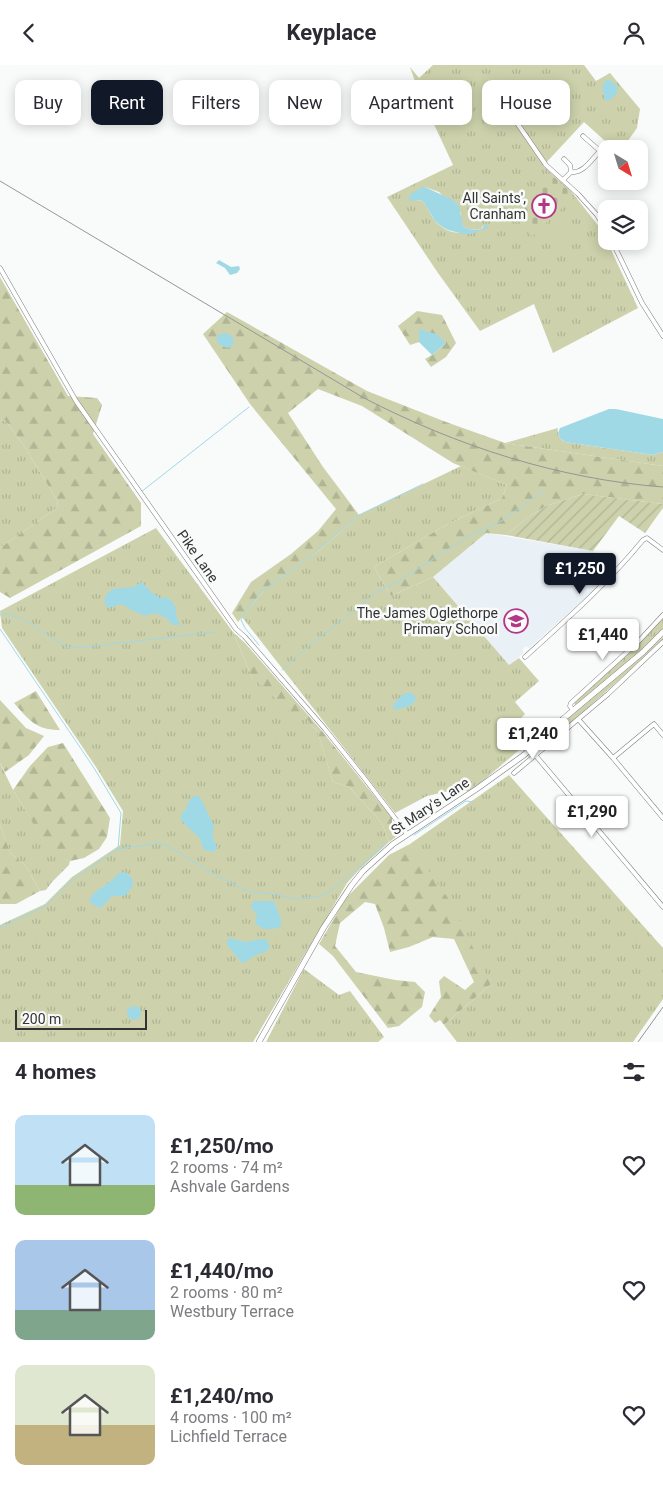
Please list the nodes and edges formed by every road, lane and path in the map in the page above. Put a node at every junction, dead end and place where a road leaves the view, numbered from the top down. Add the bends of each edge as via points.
1 (518, 125) edge
2 (583, 136) dead end
3 (564, 159) dead end
4 (571, 172) junction
5 (563, 180) junction
6 (598, 218) edge
7 (616, 250) edge
8 (0, 268) edge
9 (663, 335) edge
10 (663, 550) edge
11 (663, 615) edge
12 (663, 632) edge
13 (662, 644) edge
14 (526, 657) dead end
15 (574, 710) junction
16 (578, 719) junction
17 (663, 735) edge
18 (524, 755) junction
19 (536, 755) junction
20 (613, 758) junction
21 (530, 761) junction
22 (514, 773) dead end
23 (663, 818) edge
24 (407, 834) junction
25 (663, 907) edge
26 (259, 1042) edge

1 - 5 street via 546,165
2 - 4 street via 600,151 581,171
3 - 4 street
4 - 5 street
5 - 6 street
7 - 9 street via 642,303
8 - 24 street, Pike Lane via 76,401 236,629 325,729
10 - 14 street via 647,538 642,540 590,598
11 - 15 street via 571,703
12 - 15 main road, St Mary's Lane
13 - 16 street
15 - 18 main road, St Mary's Lane
16 - 19 street
16 - 20 street
17 - 20 street via 654,724
18 - 21 street
18 - 24 main road, St Mary's Lane
19 - 21 street
19 - 25 street
20 - 23 street
21 - 22 street
24 - 26 main road, St Mary's Lane via 377,857 351,886

